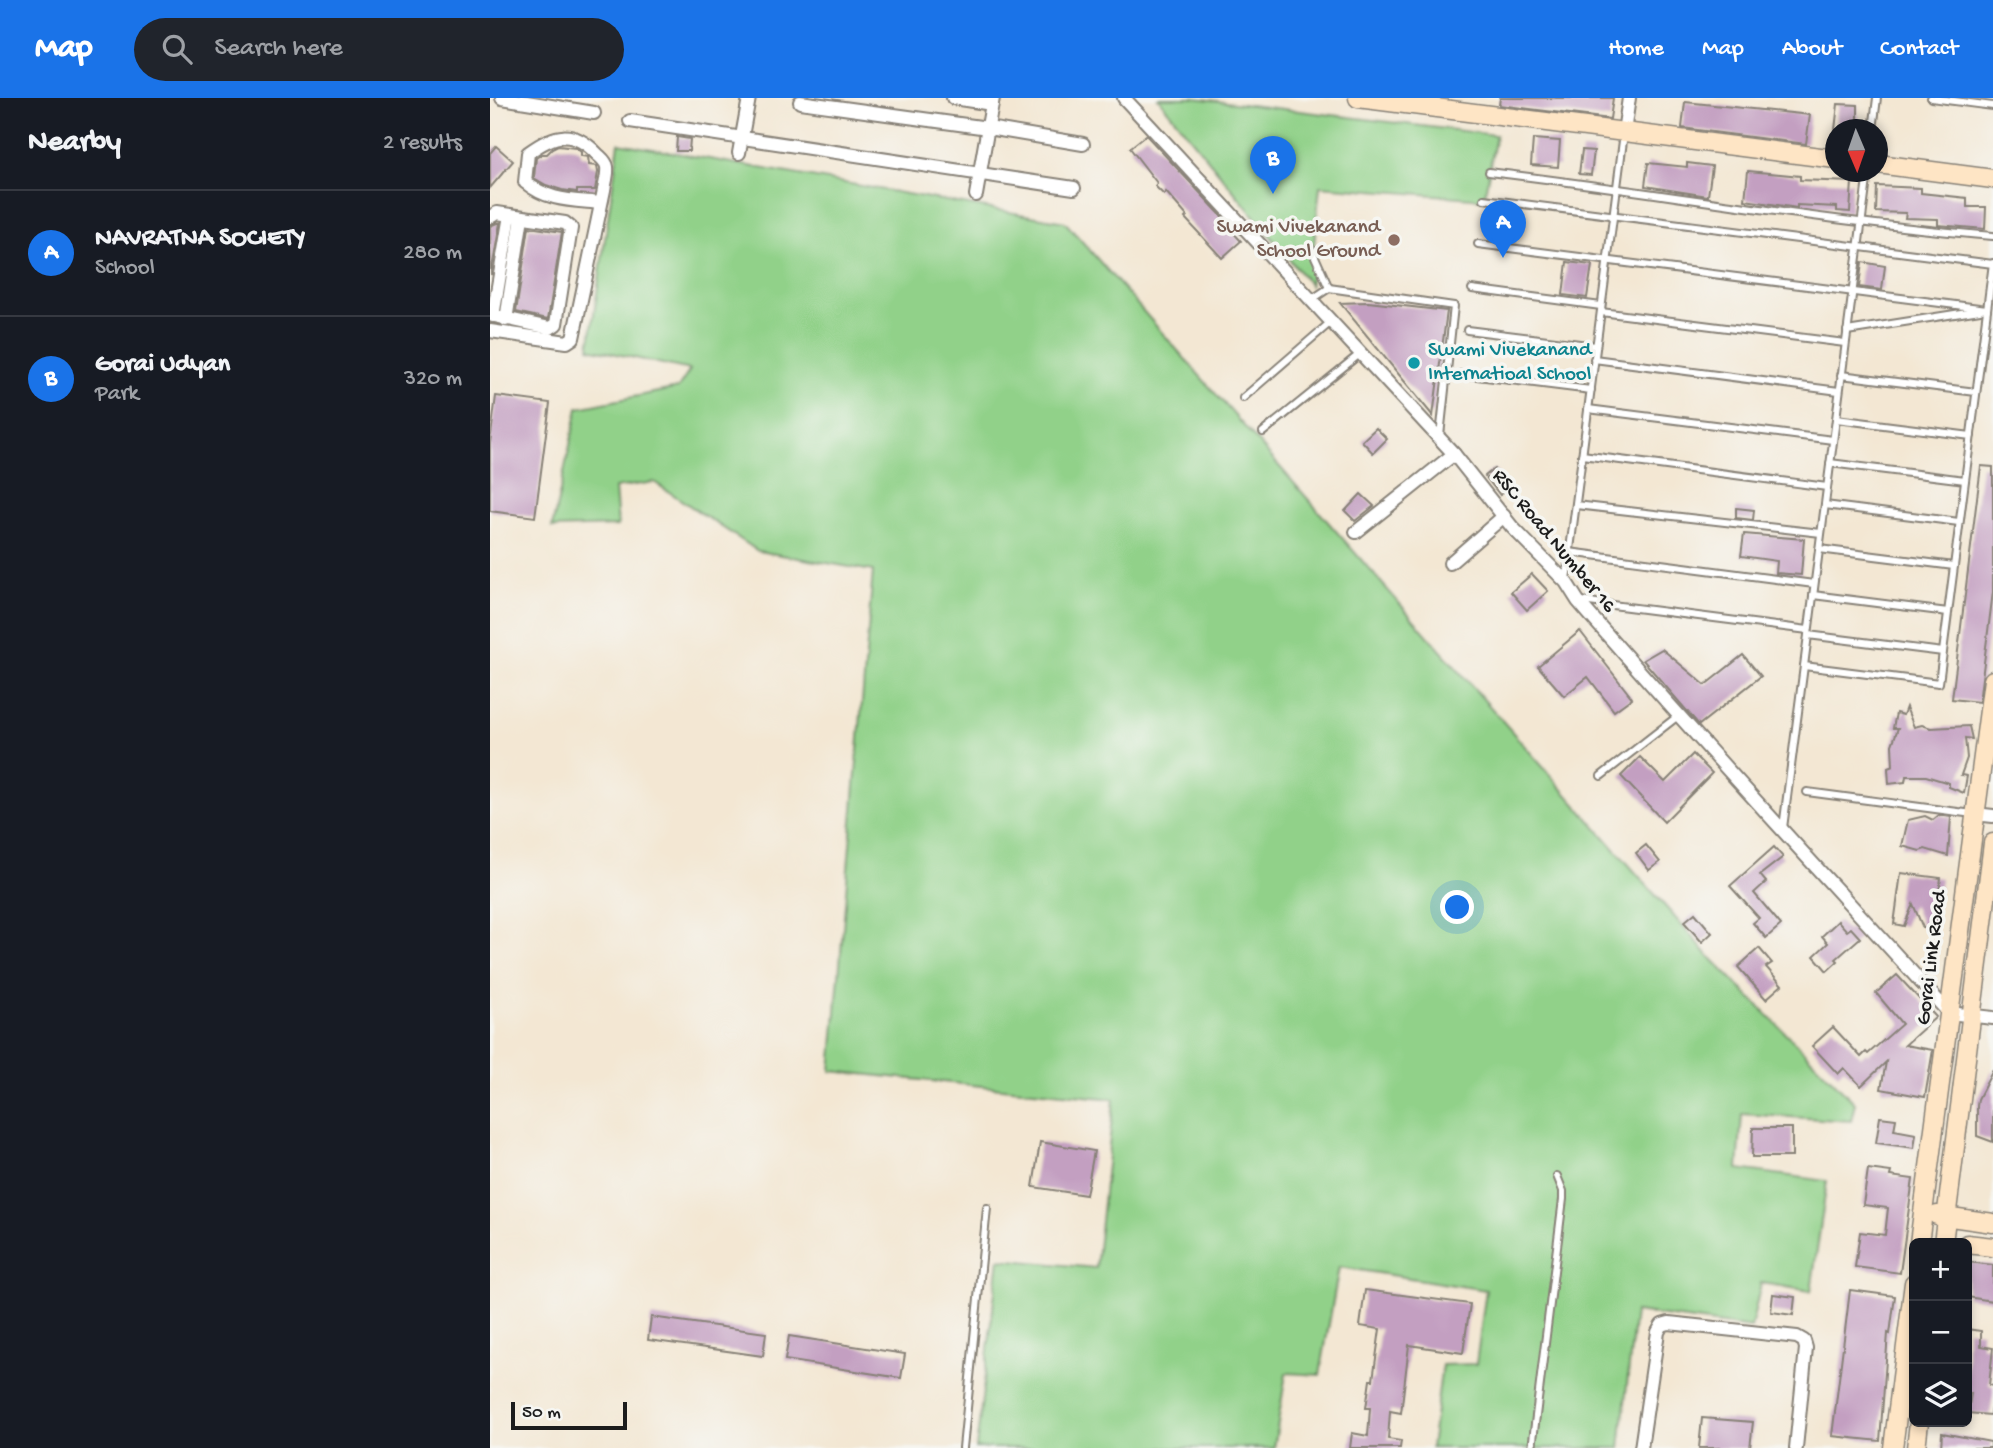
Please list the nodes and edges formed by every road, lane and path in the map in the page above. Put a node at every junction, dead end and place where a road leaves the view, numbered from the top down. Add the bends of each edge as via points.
1 (502, 98) edge
2 (748, 98) edge
3 (953, 98) edge
4 (1125, 98) edge
5 (1358, 98) edge
6 (1629, 98) edge
7 (1877, 98) edge
8 (1931, 98) edge
9 (1389, 100) edge
10 (992, 101) edge
11 (800, 102) dead end
12 (1993, 106) edge
13 (594, 113) dead end
14 (1874, 119) edge
15 (630, 121) dead end
16 (988, 128) junction
17 (1624, 132) junction
18 (742, 139) junction
19 (1083, 144) dead end
20 (739, 153) dead end
21 (1825, 158) edge
22 (1888, 165) edge
23 (1489, 172) dead end
24 (980, 173) junction
25 (1993, 179) edge
26 (1867, 182) edge
27 (1617, 187) junction
28 (1074, 188) dead end
29 (976, 195) dead end
30 (1484, 199) dead end
31 (600, 203) junction
32 (1613, 215) junction
33 (516, 216) junction
34 (490, 217) edge
35 (1861, 222) junction
36 (1993, 236) edge
37 (1478, 244) dead end
38 (1858, 247) junction
39 (1312, 250) dead end
40 (1607, 260) junction
41 (1993, 264) edge
42 (1329, 288) junction
43 (1472, 289) dead end
44 (1852, 292) junction
45 (1311, 300) junction
46 (1601, 309) junction
47 (1987, 309) junction
48 (497, 318) edge
49 (1332, 321) junction
50 (1467, 330) dead end
51 (1847, 331) junction
52 (494, 332) edge
53 (1846, 343) junction
54 (1596, 346) junction
55 (1361, 353) junction
56 (1594, 359) junction
57 (1461, 374) dead end
58 (1841, 375) junction
59 (1591, 390) junction
60 (1839, 391) junction
61 (1976, 393) junction
62 (1243, 398) dead end
63 (1588, 409) junction
64 (1836, 419) junction
65 (1263, 432) dead end
66 (1971, 436) junction
67 (1440, 438) junction
68 (1833, 440) junction
69 (1454, 454) junction
70 (1582, 455) junction
71 (1830, 463) junction
72 (1965, 480) junction
73 (1827, 487) junction
74 (1576, 505) junction
75 (1825, 505) junction
76 (1504, 516) junction
77 (1959, 523) junction
78 (1356, 532) dead end
79 (1821, 533) junction
80 (1819, 549) junction
81 (1569, 552) junction
82 (1450, 563) dead end
83 (1954, 566) junction
84 (1566, 582) junction
85 (1814, 584) junction
86 (1813, 595) junction
87 (1578, 601) junction
88 (1948, 612) junction
89 (1808, 633) junction
90 (1943, 652) junction
91 (1804, 666) junction
92 (1993, 680) edge
93 (1678, 716) junction
94 (1601, 776) dead end
95 (1807, 792) dead end
96 (1975, 814) junction
97 (1993, 817) edge
98 (1783, 828) junction
99 (1993, 843) edge
100 (1949, 1013) junction
101 (1971, 1016) junction
102 (1993, 1018) edge
103 (1557, 1176) dead end
104 (987, 1208) dead end
105 (1923, 1213) junction
106 (1947, 1217) junction
107 (1993, 1223) edge
108 (1920, 1238) edge
109 (1944, 1238) edge
110 (1972, 1245) edge
111 (1993, 1247) edge
112 (1912, 1301) edge
113 (1918, 1427) edge
114 (963, 1448) edge
115 (1532, 1448) edge
116 (1641, 1448) edge
117 (1796, 1448) edge
118 (1893, 1448) edge
119 (1916, 1448) edge

1 - 13 street
2 - 18 street
3 - 10 street
4 - 45 street, RSC Road Number 16
5 - 9 main road
6 - 17 street
7 - 14 lane
8 - 12 lane
9 - 17 main road
10 - 16 street
11 - 16 street
15 - 18 street
16 - 19 street
16 - 24 street
17 - 21 main road
17 - 27 lane
18 - 20 street
18 - 24 street
22 - 25 main road
23 - 27 lane
24 - 28 street
24 - 29 street
26 - 35 lane
27 - 32 lane
27 - 35 lane
30 - 32 lane
31 - 31 street via 607,168 587,143 564,135 544,141 528,153 525,182 531,187 548,197
31 - 52 street via 573,338 567,342
32 - 38 lane
32 - 40 lane
33 - 34 street via 497,213
33 - 48 street
33 - 48 street via 565,223 571,228 556,324 550,328
35 - 36 lane
35 - 38 lane
37 - 40 lane
38 - 41 lane
38 - 44 lane
39 - 42 lane
40 - 44 lane
40 - 46 lane
41 - 47 lane
42 - 45 lane
42 - 67 lane via 1454,306
43 - 46 lane
44 - 47 lane
44 - 51 lane
45 - 49 street, RSC Road Number 16
46 - 53 lane
46 - 54 lane
47 - 51 lane
47 - 61 lane
48 - 52 street
49 - 55 street, RSC Road Number 16
49 - 62 lane
50 - 54 lane
51 - 53 lane
53 - 58 lane
54 - 56 lane
55 - 65 lane
55 - 67 street, RSC Road Number 16
56 - 59 lane
56 - 60 lane
57 - 59 lane
58 - 60 lane
58 - 61 lane
59 - 63 lane
60 - 64 lane
61 - 66 lane
63 - 68 lane
63 - 70 lane
64 - 66 lane
64 - 68 lane
66 - 72 lane
67 - 69 street, RSC Road Number 16
68 - 71 lane
69 - 76 street, RSC Road Number 16
69 - 78 street
70 - 73 lane
70 - 74 lane
71 - 72 lane
71 - 73 lane
72 - 77 lane
73 - 75 lane
74 - 79 lane
74 - 81 lane
75 - 77 lane
75 - 79 lane
76 - 82 street
76 - 84 street, RSC Road Number 16
77 - 83 lane
79 - 80 lane
80 - 83 lane
80 - 85 lane
81 - 84 lane
81 - 85 lane
83 - 88 lane
84 - 87 street, RSC Road Number 16
85 - 86 lane
86 - 88 lane
86 - 89 lane
87 - 89 lane
87 - 93 street, RSC Road Number 16
88 - 90 lane
89 - 90 lane
89 - 91 lane
90 - 91 lane via 1939,683
91 - 98 lane
92 - 96 main road, Gorai Link Road
93 - 94 lane
93 - 98 street, RSC Road Number 16
95 - 96 lane
96 - 97 street
96 - 100 main road, Gorai Link Road
98 - 100 street, RSC Road Number 16
99 - 101 main road
100 - 101 street
100 - 105 main road, Gorai Link Road
101 - 102 street
101 - 106 main road
103 - 115 lane via 1563,1199
104 - 114 lane
105 - 106 main road
105 - 108 main road, Gorai Link Road
106 - 107 main road
106 - 109 main road
110 - 111 main road
112 - 118 main road
113 - 119 main road
116 - 117 street via 1658,1332 1661,1325 1670,1323 1797,1337 1804,1342

